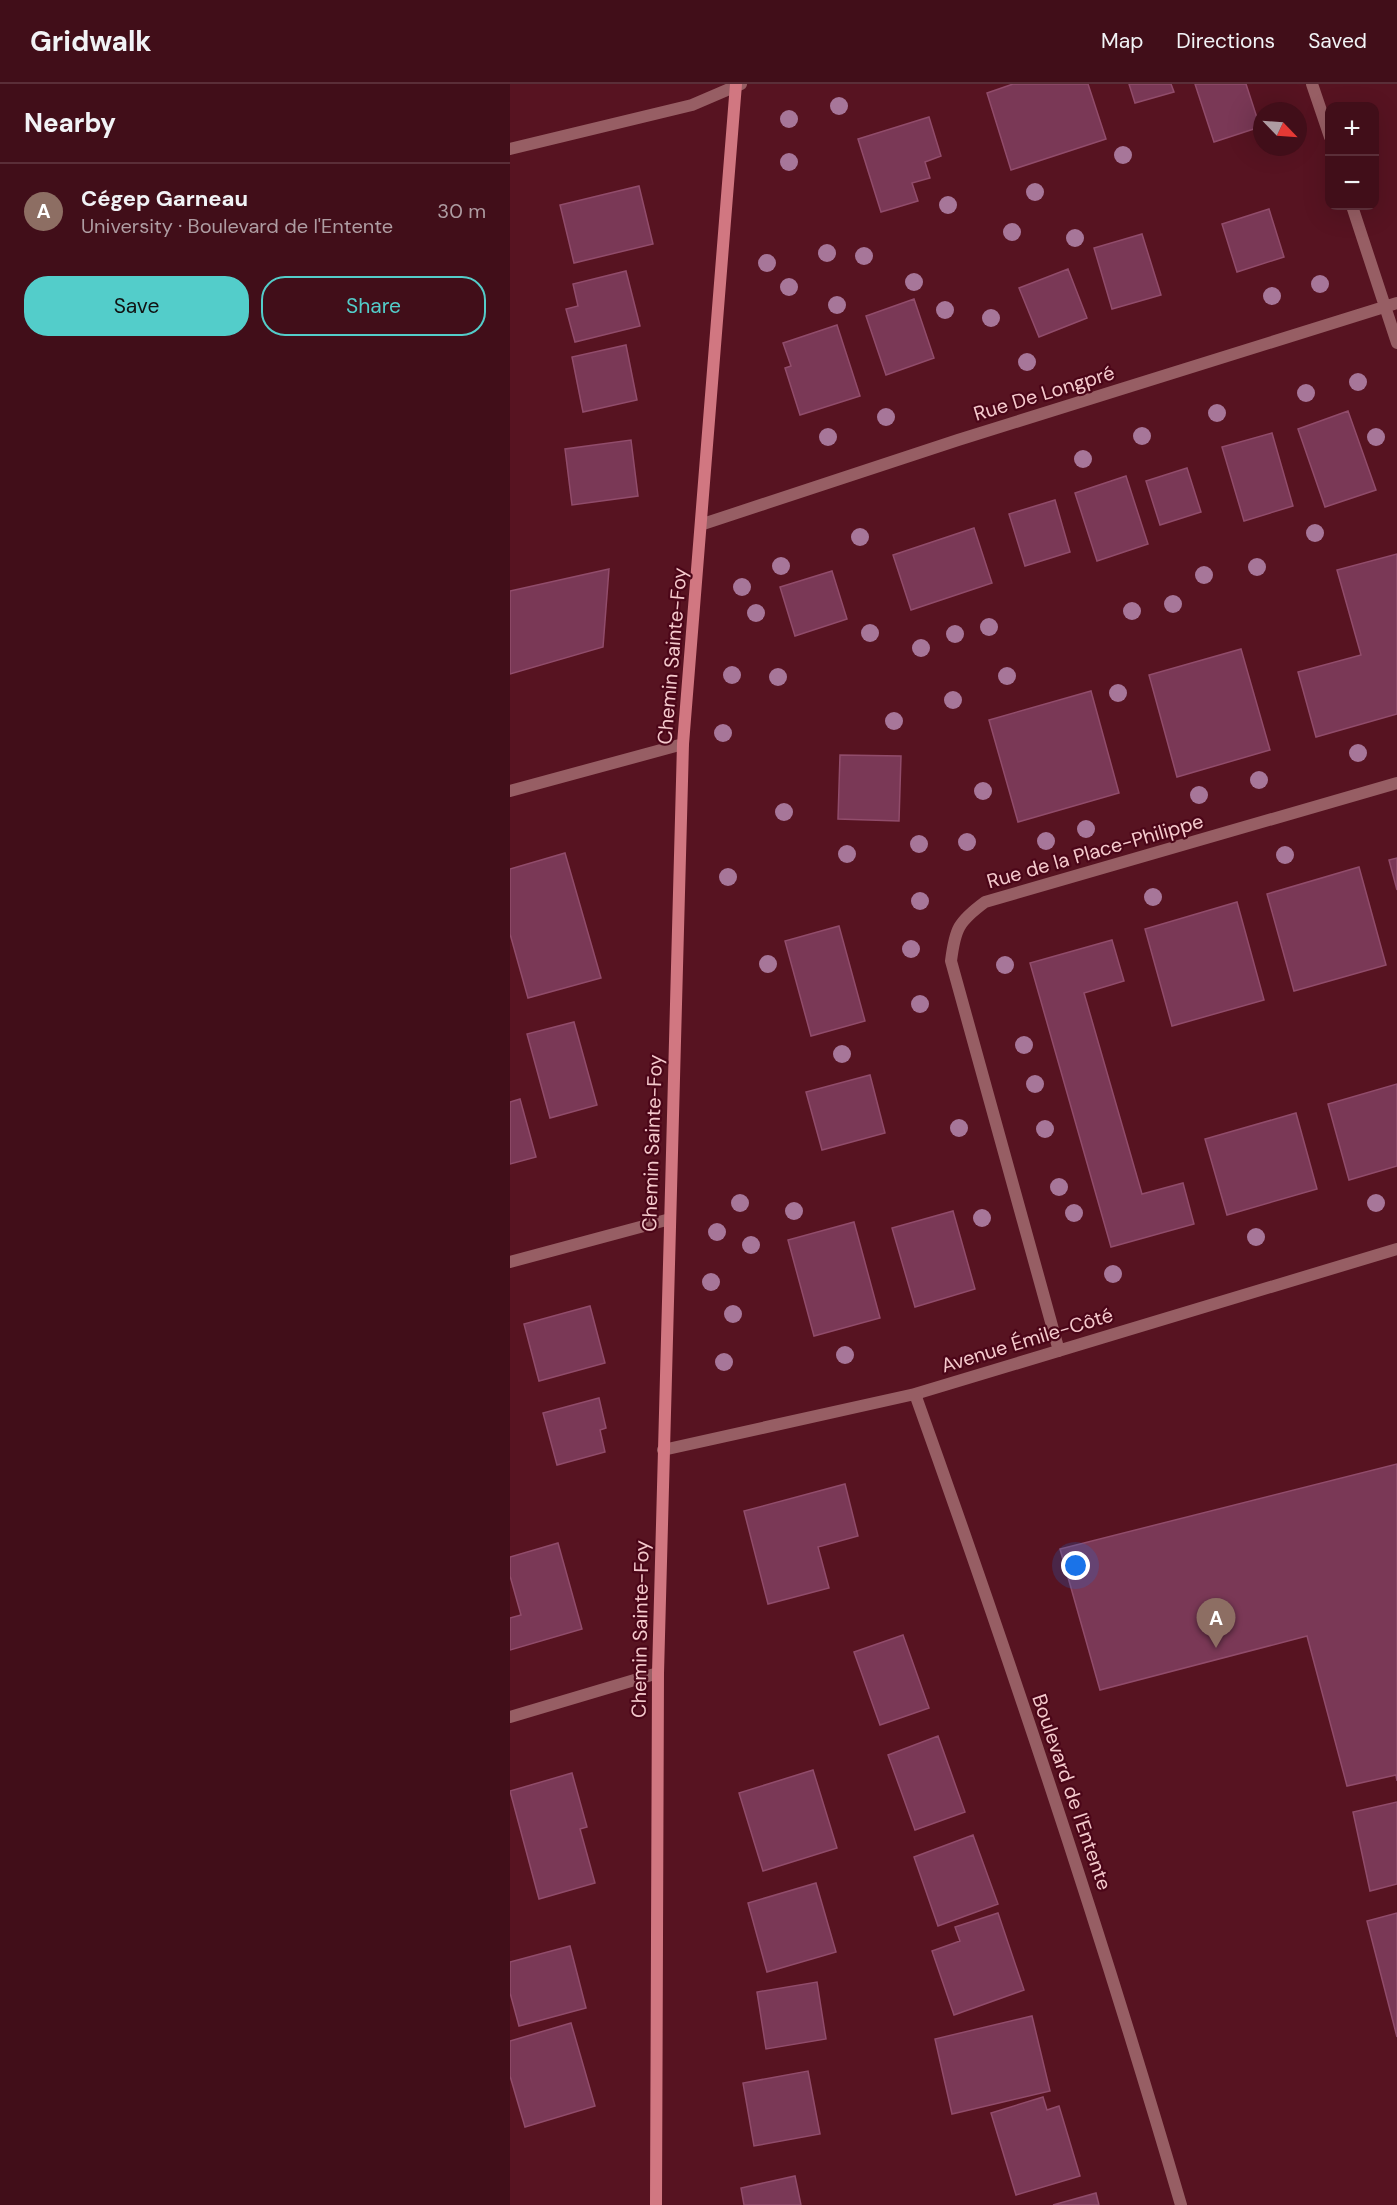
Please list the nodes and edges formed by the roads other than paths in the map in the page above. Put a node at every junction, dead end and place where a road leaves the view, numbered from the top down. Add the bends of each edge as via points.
1 (1312, 84) edge
2 (738, 85) edge
3 (1325, 125) edge
4 (510, 149) edge
5 (1354, 210) edge
6 (1391, 305) edge
7 (1397, 343) edge
8 (703, 524) junction
9 (683, 744) junction
10 (1397, 783) edge
11 (510, 791) edge
12 (670, 1219) junction
13 (1397, 1249) edge
14 (510, 1262) edge
15 (1059, 1351) junction
16 (915, 1394) junction
17 (663, 1450) junction
18 (658, 1673) junction
19 (510, 1717) edge
20 (656, 2205) edge
21 (1181, 2205) edge

1 - 3 street
2 - 4 street via 692,105
2 - 8 main road, Chemin Sainte-Foy
5 - 6 street
6 - 7 street
6 - 8 street, Rue De Longpré
8 - 9 main road, Chemin Sainte-Foy
9 - 11 street
9 - 12 main road, Chemin Sainte-Foy
10 - 15 street, Rue de la Place-Philippe via 985,903 966,916 955,932 951,961
12 - 14 street
12 - 17 main road, Chemin Sainte-Foy
13 - 15 street, Avenue Émile-Côté
15 - 16 street, Avenue Émile-Côté
16 - 17 street, Avenue Émile-Côté
16 - 21 street, Boulevard de l'Entente via 1090,1905
17 - 18 main road, Chemin Sainte-Foy
18 - 19 street
18 - 20 main road, Chemin Sainte-Foy

